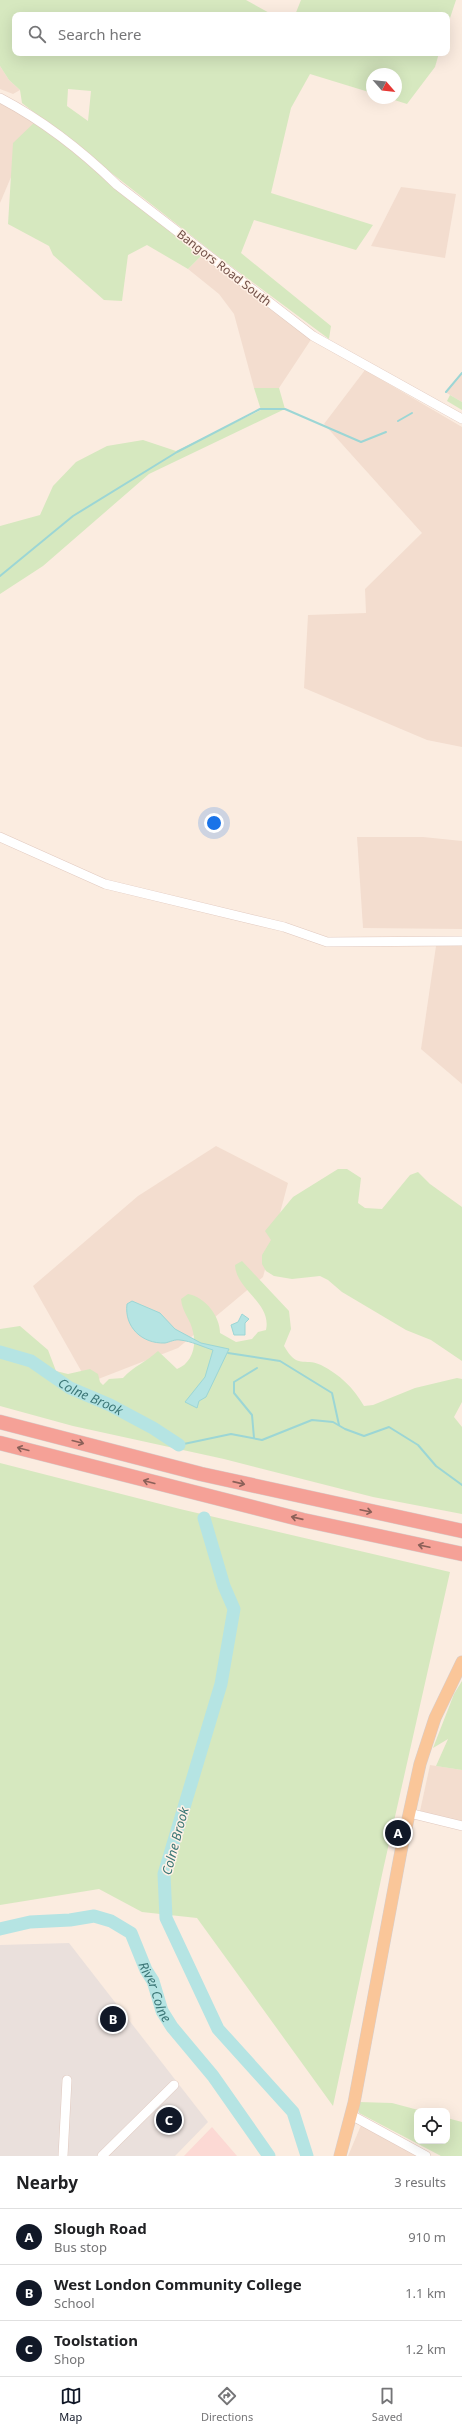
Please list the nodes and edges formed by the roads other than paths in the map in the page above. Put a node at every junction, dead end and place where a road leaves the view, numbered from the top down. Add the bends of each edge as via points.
1 (0, 98) edge
2 (462, 419) edge
3 (0, 837) edge
4 (462, 941) edge
5 (0, 1422) edge
6 (0, 1443) edge
7 (462, 1531) edge
8 (462, 1554) edge
9 (462, 1662) edge
10 (409, 1813) junction
11 (462, 1826) edge
12 (67, 2080) dead end
13 (174, 2084) dead end
14 (351, 2115) junction
15 (63, 2156) edge
16 (102, 2156) edge
17 (340, 2156) edge
18 (426, 2156) edge

1 - 2 street, Bangors Road South via 48,126 97,165 117,185 313,336
3 - 4 street via 105,884 284,927 327,942
5 -> 7 highway via 179,1469
8 -> 6 highway via 187,1492
9 - 10 main road via 435,1718 420,1764
10 - 11 street
10 - 14 main road
12 - 15 street
13 - 16 street
14 - 17 main road
14 - 18 street

